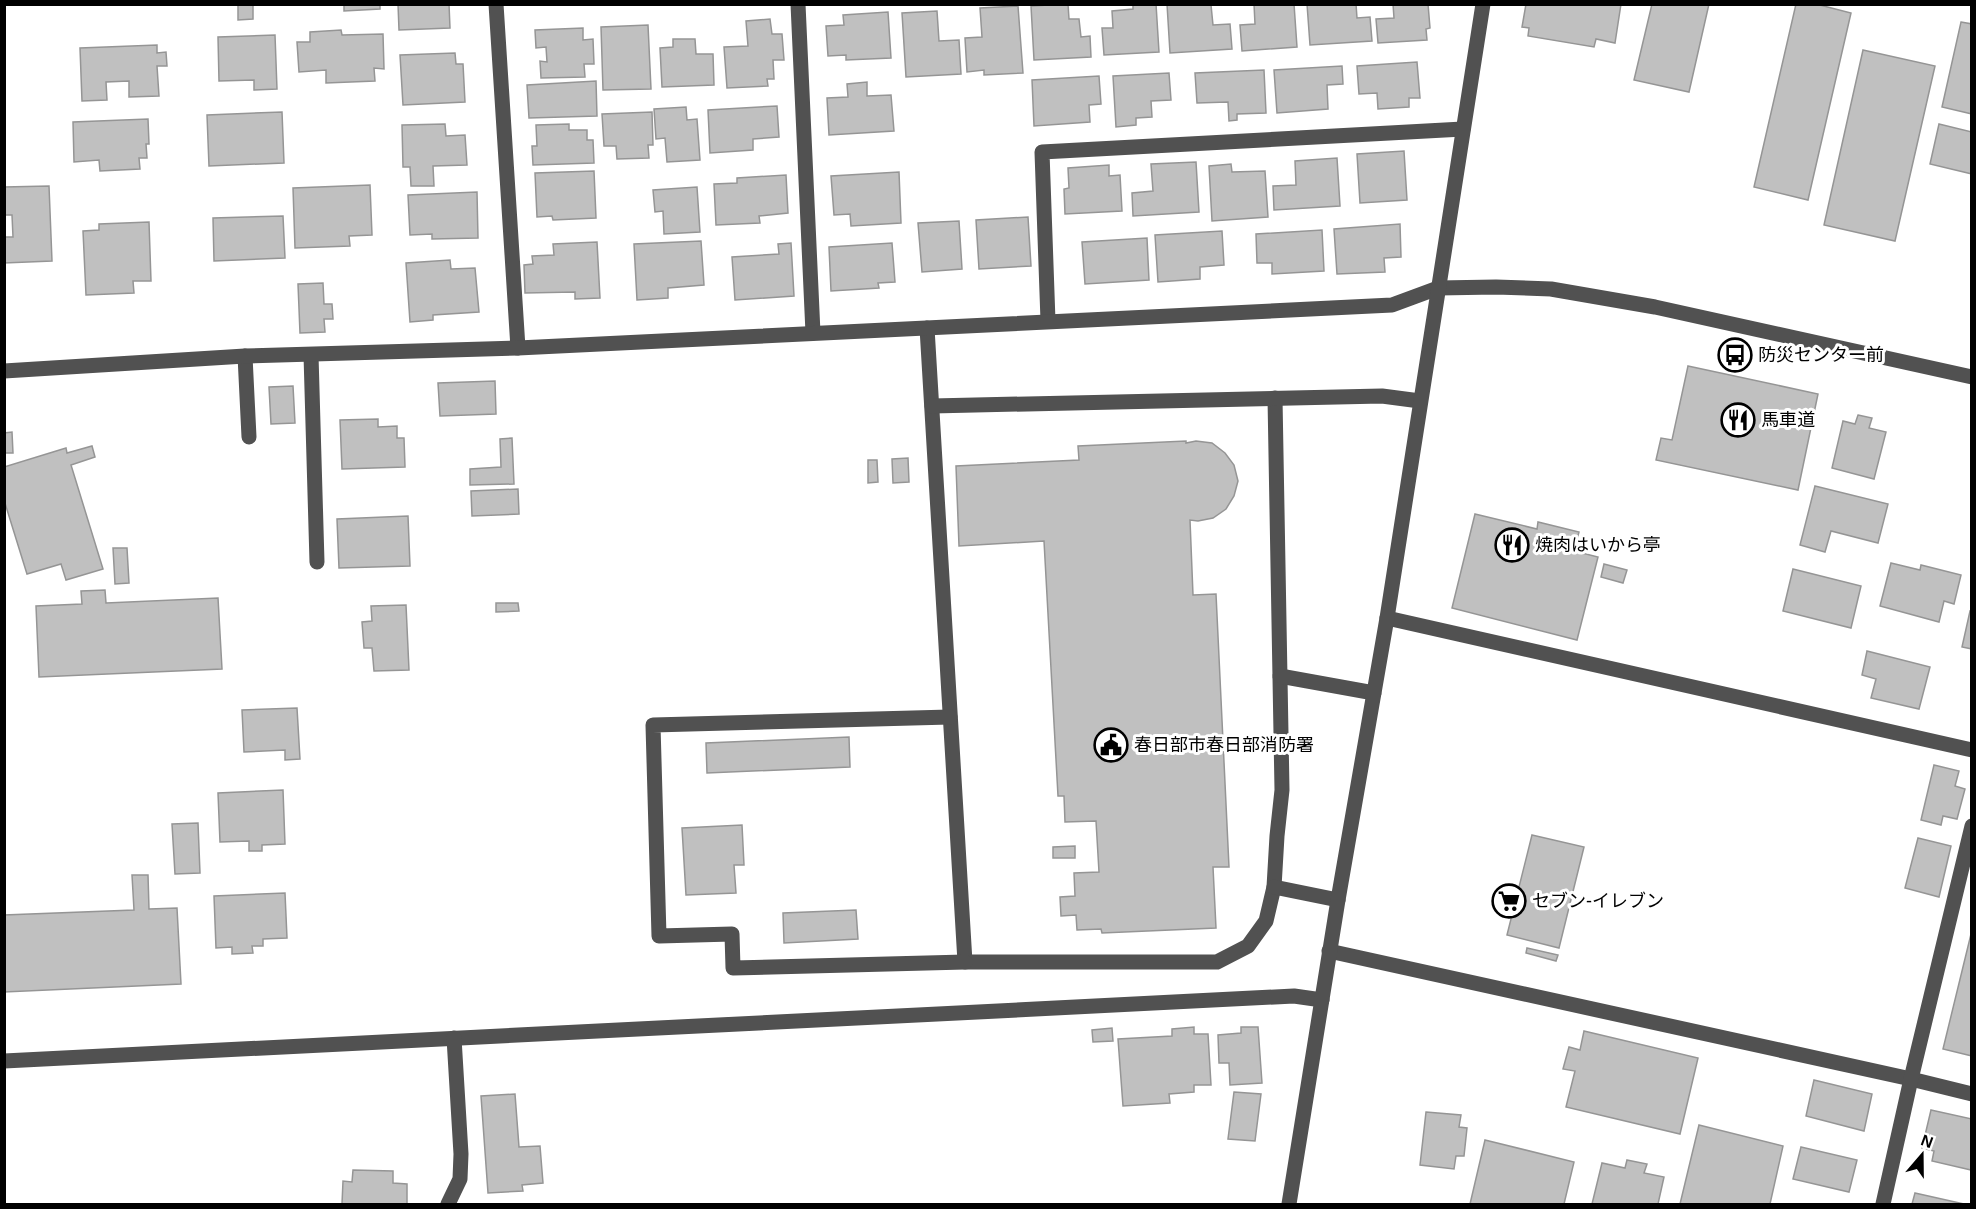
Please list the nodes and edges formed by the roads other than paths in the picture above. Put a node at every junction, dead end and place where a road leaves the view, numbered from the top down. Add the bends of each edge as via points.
1 (496, 4) edge
2 (798, 4) edge
3 (1483, 4) edge
4 (1463, 129) junction
5 (1438, 288) junction
6 (1048, 321) junction
7 (927, 328) junction
8 (813, 333) junction
9 (518, 348) junction
10 (311, 355) junction
11 (245, 356) junction
12 (4, 371) edge
13 (1971, 377) edge
14 (1275, 398) junction
15 (1420, 401) junction
16 (932, 406) junction
17 (249, 437) dead end
18 (317, 562) dead end
19 (1387, 618) junction
20 (1280, 676) junction
21 (1374, 693) junction
22 (950, 717) junction
23 (1971, 750) edge
24 (1971, 826) edge
25 (1274, 887) junction
26 (1338, 900) junction
27 (1329, 951) junction
28 (965, 962) junction
29 (1322, 1000) junction
30 (454, 1038) junction
31 (4, 1061) edge
32 (1911, 1079) junction
33 (1971, 1094) edge
34 (448, 1204) edge
35 (1289, 1204) edge
36 (1883, 1204) edge

1 - 9 street
2 - 8 street
3 - 4 street
4 - 5 street
4 - 6 street via 1042,153
5 - 6 street via 1392,304
5 - 13 street via 1551,290 1655,308
5 - 15 street
6 - 7 street
7 - 8 street
7 - 16 street
8 - 9 street
9 - 10 street
10 - 11 street
10 - 18 street
11 - 12 street
11 - 17 street
14 - 15 street via 1382,396
14 - 16 street
14 - 20 street
15 - 19 street
16 - 22 street
19 - 21 street
19 - 23 street
20 - 21 street
20 - 25 street via 1282,790
21 - 26 street
22 - 28 street
22 - 28 street via 653,725 659,936 732,934 733,968
24 - 32 street
25 - 26 street
25 - 28 street via 1266,921 1248,946 1217,962
26 - 27 street
27 - 29 street
27 - 32 street
29 - 30 street via 1294,996
29 - 35 street
30 - 31 street
30 - 34 street via 461,1154 460,1179
32 - 33 street
32 - 36 street

